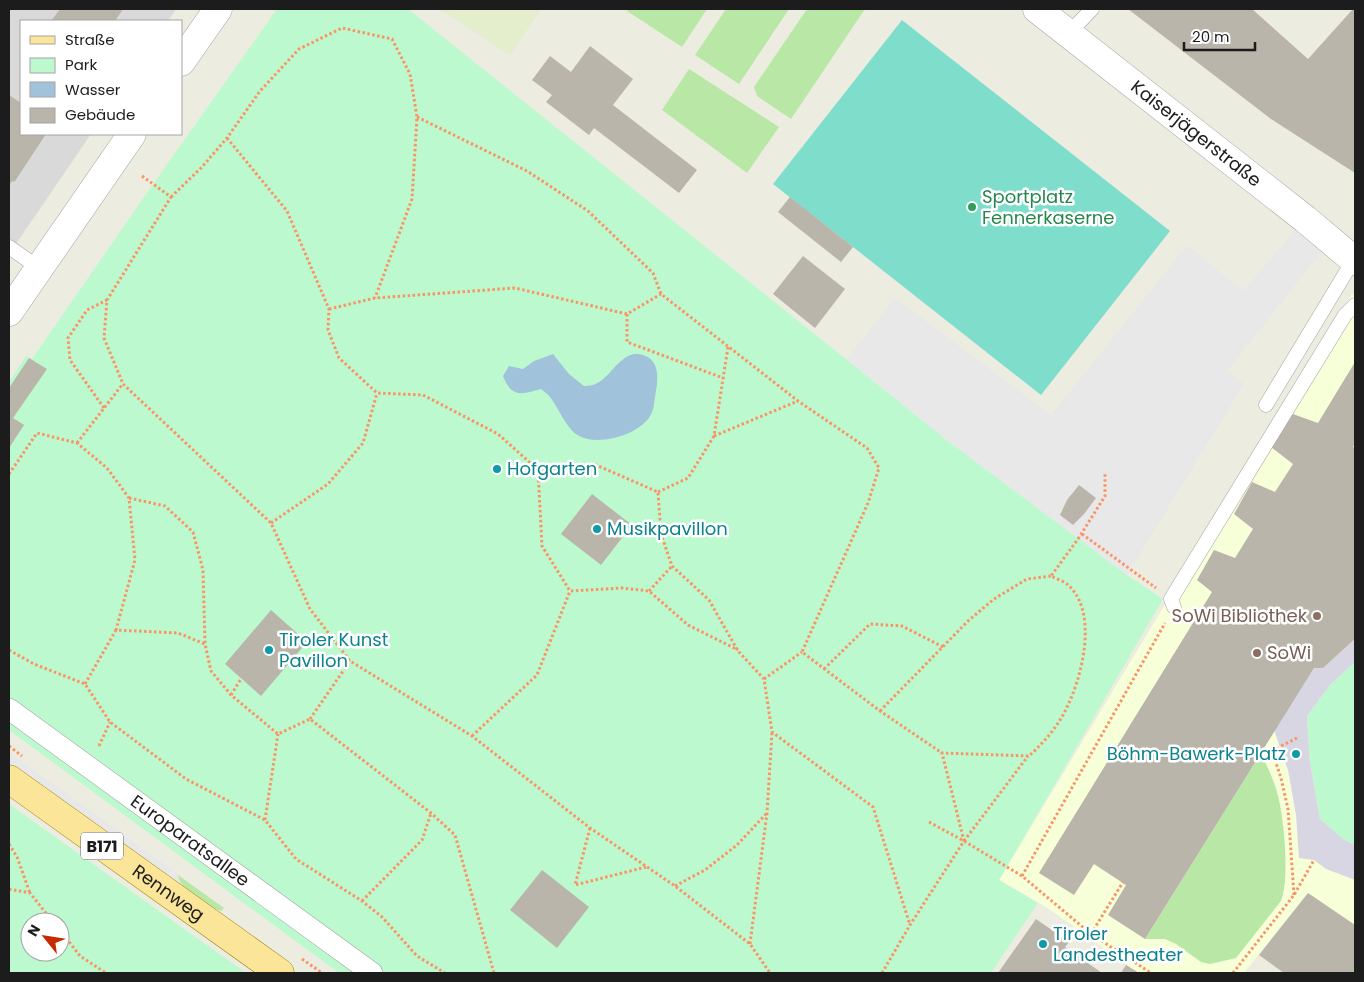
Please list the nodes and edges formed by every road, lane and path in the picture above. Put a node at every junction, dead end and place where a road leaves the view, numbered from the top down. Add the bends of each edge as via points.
1 (218, 9) edge
2 (1037, 9) edge
3 (1092, 9) edge
4 (1069, 34) junction
5 (182, 61) edge
6 (417, 117) junction
7 (131, 135) edge
8 (227, 138) junction
9 (142, 176) dead end
10 (171, 197) junction
11 (9, 248) edge
12 (1355, 259) edge
13 (39, 268) junction
14 (661, 294) junction
15 (375, 298) junction
16 (107, 300) junction
17 (1355, 305) edge
18 (329, 309) junction
19 (9, 312) edge
20 (626, 314) junction
21 (728, 347) junction
22 (723, 378) junction
23 (123, 384) junction
24 (377, 394) junction
25 (798, 401) junction
26 (1266, 405) dead end
27 (104, 408) junction
28 (714, 436) junction
29 (77, 443) junction
30 (538, 470) junction
31 (9, 474) edge
32 (1105, 474) dead end
33 (658, 492) junction
34 (128, 498) junction
35 (271, 524) junction
36 (1082, 534) junction
37 (672, 566) junction
38 (1051, 576) junction
39 (570, 591) junction
40 (649, 591) junction
41 (1173, 603) junction
42 (116, 630) junction
43 (205, 644) junction
44 (943, 646) junction
45 (9, 650) edge
46 (738, 650) junction
47 (802, 652) junction
48 (350, 661) junction
49 (824, 669) junction
50 (241, 679) dead end
51 (764, 679) junction
52 (85, 684) junction
53 (230, 695) junction
54 (9, 709) edge
55 (880, 711) junction
56 (310, 720) junction
57 (772, 732) junction
58 (278, 734) junction
59 (472, 736) junction
60 (1297, 738) dead end
61 (942, 753) junction
62 (1029, 756) junction
63 (9, 779) edge
64 (431, 813) junction
65 (767, 813) junction
66 (265, 820) junction
67 (929, 822) dead end
68 (590, 828) junction
69 (964, 841) junction
70 (9, 844) edge
71 (1314, 860) dead end
72 (647, 866) junction
73 (1022, 876) junction
74 (1123, 882) dead end
75 (675, 886) junction
76 (9, 889) edge
77 (30, 892) junction
78 (1294, 895) junction
79 (362, 901) junction
80 (46, 912) edge
81 (910, 925) junction
82 (1091, 934) junction
83 (70, 943) edge
84 (750, 944) junction
85 (106, 973) edge
86 (280, 973) edge
87 (372, 973) edge
88 (444, 973) edge
89 (494, 973) edge
90 (770, 973) edge
91 (882, 973) edge
92 (1150, 973) edge
93 (1233, 973) edge

1 - 5 street
2 - 4 street, Kaiserjägerstraße
3 - 4 lane
4 - 12 street, Kaiserjägerstraße
6 - 8 path via 410,74 392,39 342,28 299,49 260,90
6 - 14 path via 527,171 588,211 653,273
6 - 15 path via 412,199
7 - 13 street
8 - 10 path
8 - 18 path via 287,211
9 - 10 path
10 - 16 path
11 - 13 lane
12 - 26 lane
13 - 19 street
14 - 20 path
14 - 21 path
15 - 18 path
15 - 20 path via 515,288
16 - 23 path via 104,338
16 - 27 path via 87,310 68,338 70,360
17 - 41 lane via 1345,315
18 - 24 path via 328,330 339,358
20 - 22 path via 627,342
21 - 22 path
21 - 25 path
22 - 28 path
23 - 27 path
23 - 35 path
24 - 30 path via 423,395 498,434
24 - 35 path via 363,443 328,484
25 - 28 path
25 - 47 path via 867,448 879,468 868,503
27 - 29 path
28 - 33 path via 688,478
29 - 31 path via 37,433
29 - 34 path via 107,468
30 - 33 path via 596,465
30 - 39 path via 542,546
32 - 36 path via 1105,496
33 - 37 path via 661,534
34 - 42 path via 135,560
34 - 43 path via 165,506 193,532 203,570
35 - 48 path via 310,609
36 - 38 path
36 - 41 path
37 - 40 path
37 - 46 path via 709,600
38 - 44 path via 1027,579 994,599
38 - 62 path via 1068,585 1078,598 1086,631 1071,697 1054,730
39 - 40 path via 622,588
39 - 59 path via 537,675
40 - 46 path via 688,625
41 - 73 path
42 - 43 path via 178,633
42 - 52 path
43 - 53 path via 211,671
44 - 49 path via 902,626 870,624
44 - 55 path
45 - 52 path via 34,664
46 - 51 path
47 - 49 path
47 - 51 path
48 - 56 path
48 - 59 path
49 - 55 path
50 - 53 path
51 - 57 path
52 - 66 path via 110,722 178,774
53 - 58 path
54 - 87 street, Europaratsallee
55 - 61 path
56 - 58 path
56 - 64 path
57 - 65 path
57 - 81 path via 873,806
58 - 66 path
59 - 68 path
60 - 78 path via 1273,754 1288,809
61 - 62 path
61 - 69 path
62 - 69 path
63 - 86 main road, Rennweg / B171
64 - 79 path via 422,840
64 - 89 path via 455,835
65 - 75 path via 737,845 705,870
65 - 84 path
66 - 79 path via 296,859
67 - 69 path
68 - 72 path
68 - 72 path via 575,885
69 - 73 path
69 - 81 path
70 - 77 path
71 - 78 path
72 - 75 path
73 - 82 path
74 - 82 path
75 - 84 path
76 - 77 path
77 - 80 path
78 - 93 path
79 - 88 path via 382,917 417,956
81 - 91 path
82 - 92 path
83 - 85 path via 80,956
84 - 90 path

